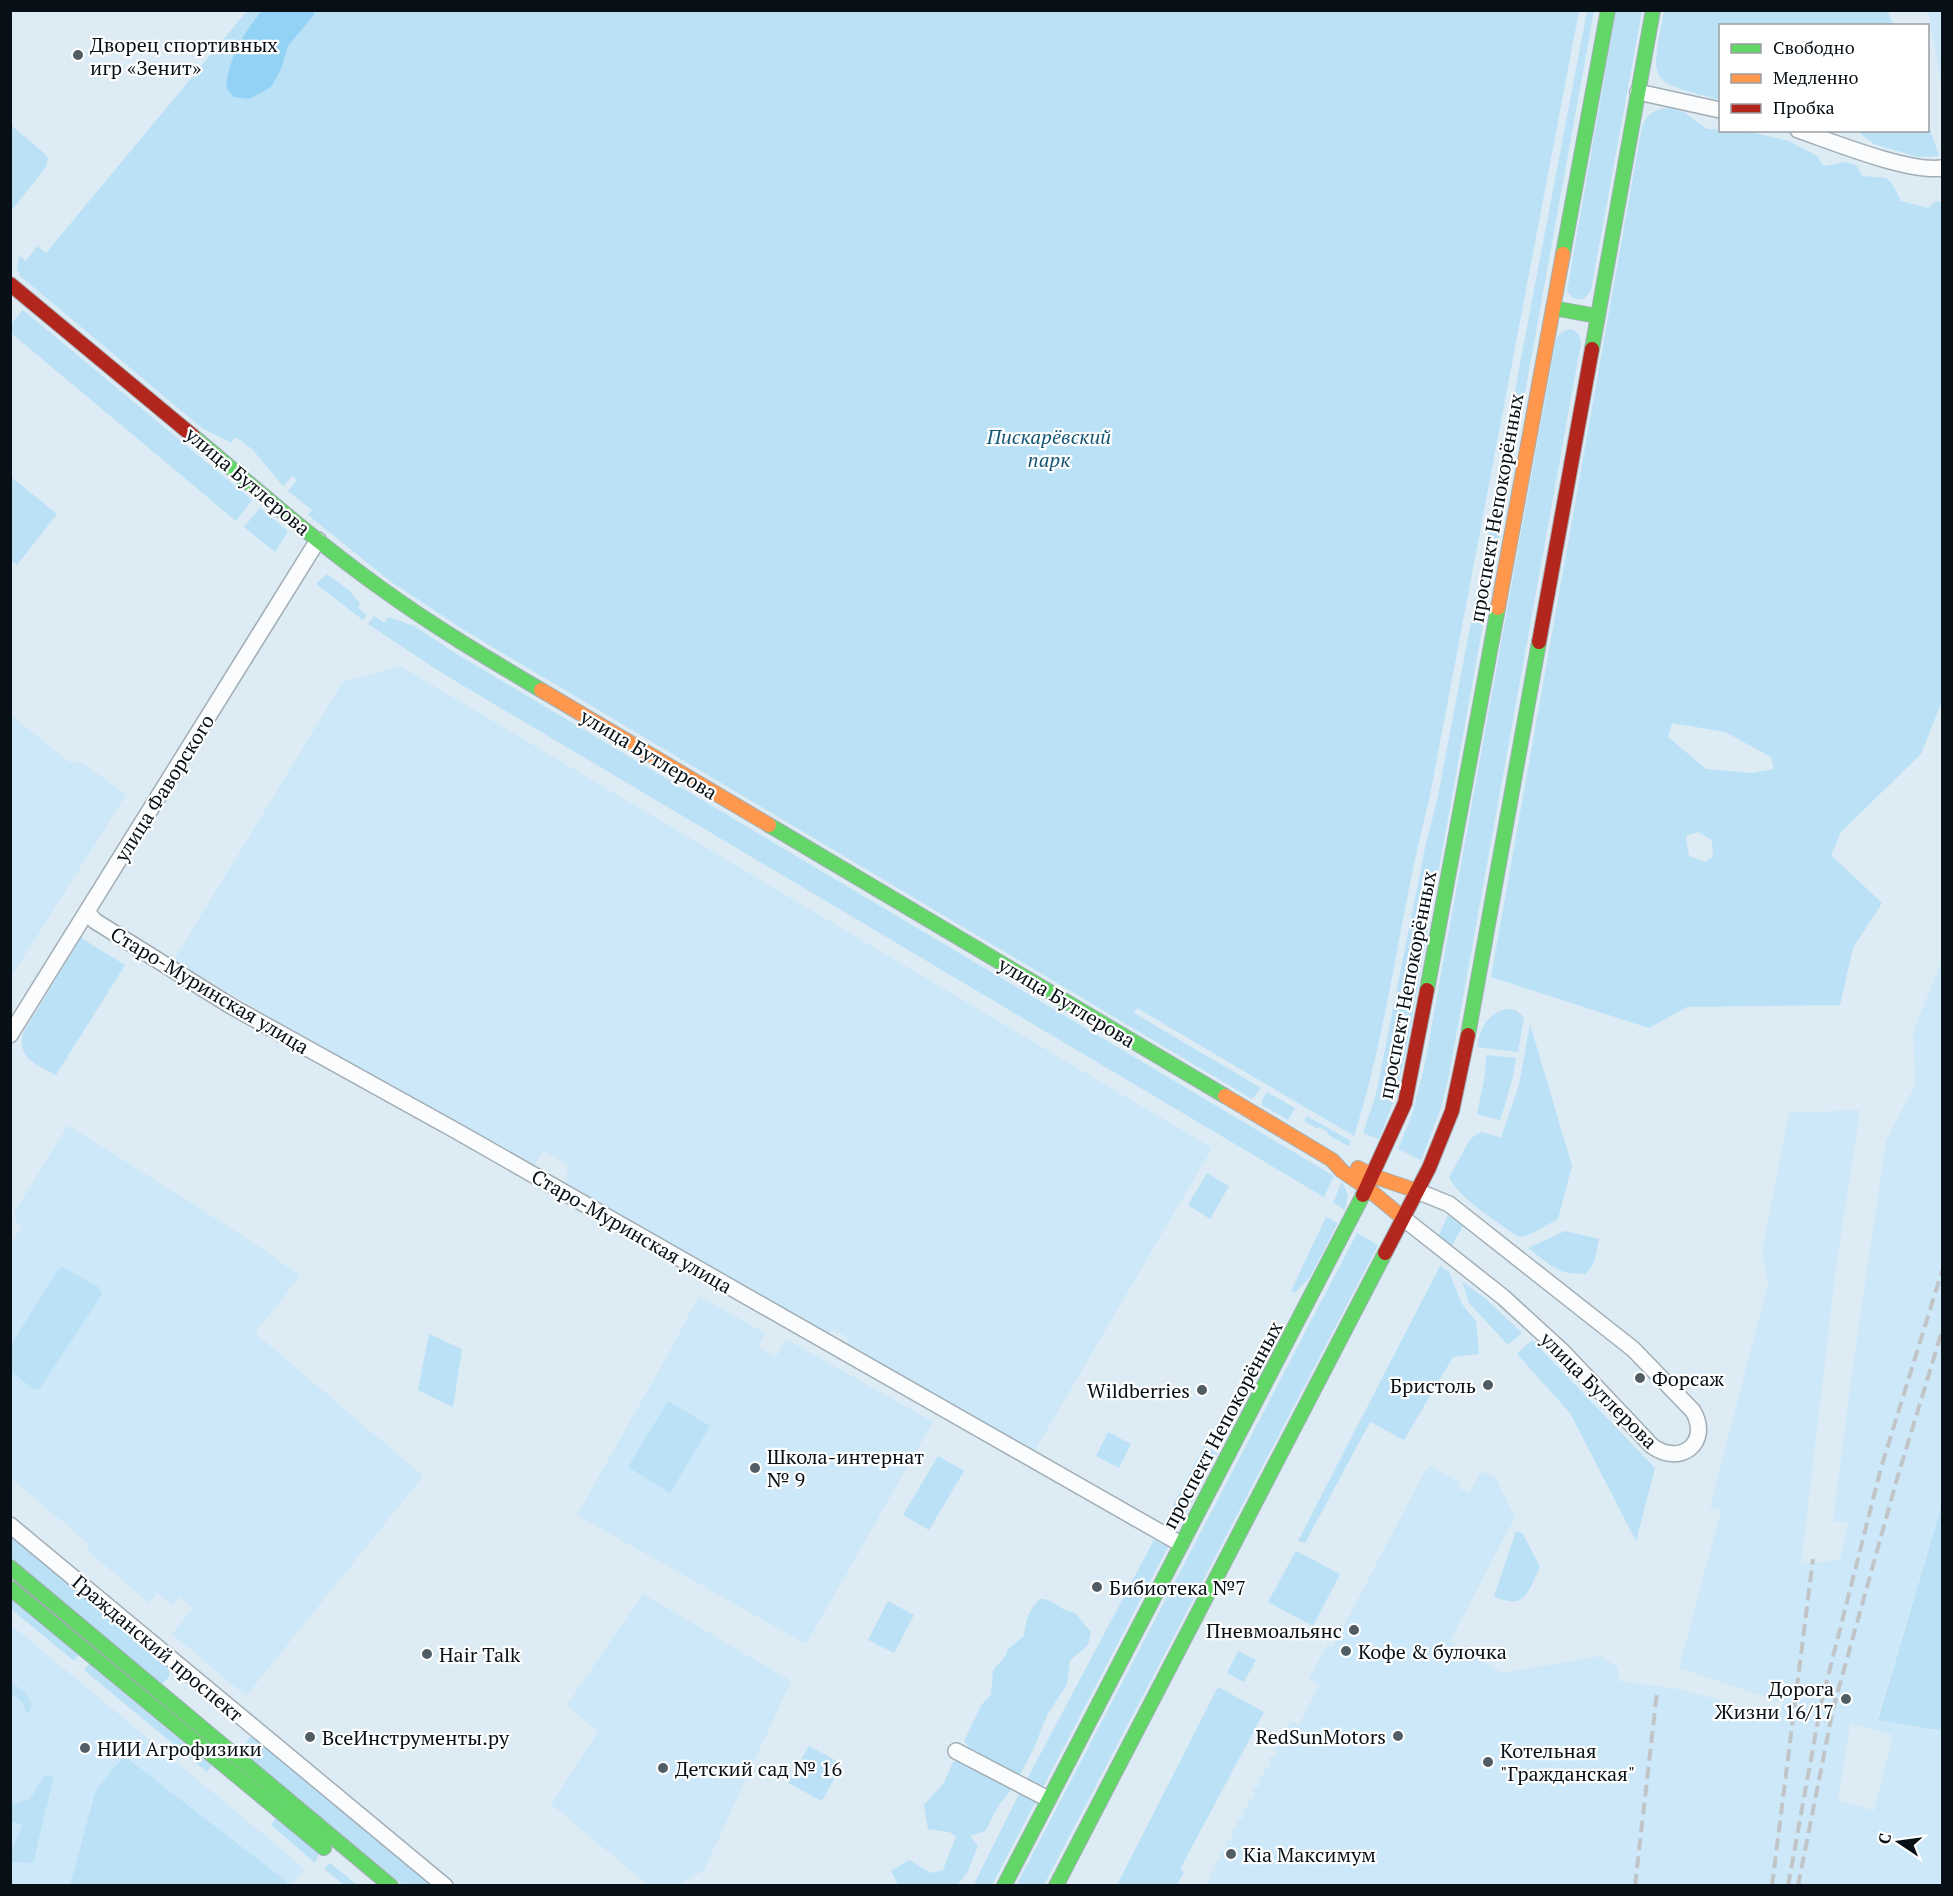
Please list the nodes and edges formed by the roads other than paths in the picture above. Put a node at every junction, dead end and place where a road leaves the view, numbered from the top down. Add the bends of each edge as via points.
1 (1608, 10) edge
2 (1653, 10) edge
3 (1638, 92) junction
4 (1719, 110) edge
5 (1804, 132) edge
6 (1942, 168) edge
7 (10, 284) edge
8 (1552, 308) junction
9 (1597, 316) junction
10 (318, 540) junction
11 (87, 912) junction
12 (10, 1035) edge
13 (1370, 1182) junction
14 (1417, 1191) junction
15 (1403, 1218) junction
16 (10, 1525) edge
17 (1181, 1544) junction
18 (10, 1566) edge
19 (10, 1588) edge
20 (956, 1751) dead end
21 (1048, 1799) junction
22 (369, 1886) edge
23 (391, 1886) edge
24 (445, 1886) edge
25 (1004, 1886) edge
26 (1056, 1886) edge

1 - 8 main road, проспект Непокорённых
2 - 3 main road
3 - 4 street
3 - 9 main road
5 - 6 street via 1895,162
7 - 10 main road, улица Бутлерова
8 - 9 main road
8 - 13 main road, проспект Непокорённых via 1411,1080 1405,1103
9 - 14 main road via 1460,1078 1443,1136
10 - 11 street, улица Фаворского
10 - 13 main road, улица Бутлерова via 459,641 1332,1160 1347,1162
11 - 12 street, улица Фаворского
11 - 17 street, Старо-Муринская улица via 95,921 231,1006
13 - 14 main road, улица Бутлерова
13 - 15 main road, улица Бутлерова
13 - 17 main road, проспект Непокорённых
14 - 15 main road
14 - 15 street, улица Бутлерова via 1449,1204 1634,1349 1699,1421 1691,1447 1682,1454 1672,1454 1652,1446 1503,1297
15 - 26 main road
16 - 24 street, Гражданский проспект
17 - 21 main road, проспект Непокорённых
18 - 23 main road, Гражданский проспект
19 - 22 main road
20 - 21 street
21 - 25 main road, проспект Непокорённых

